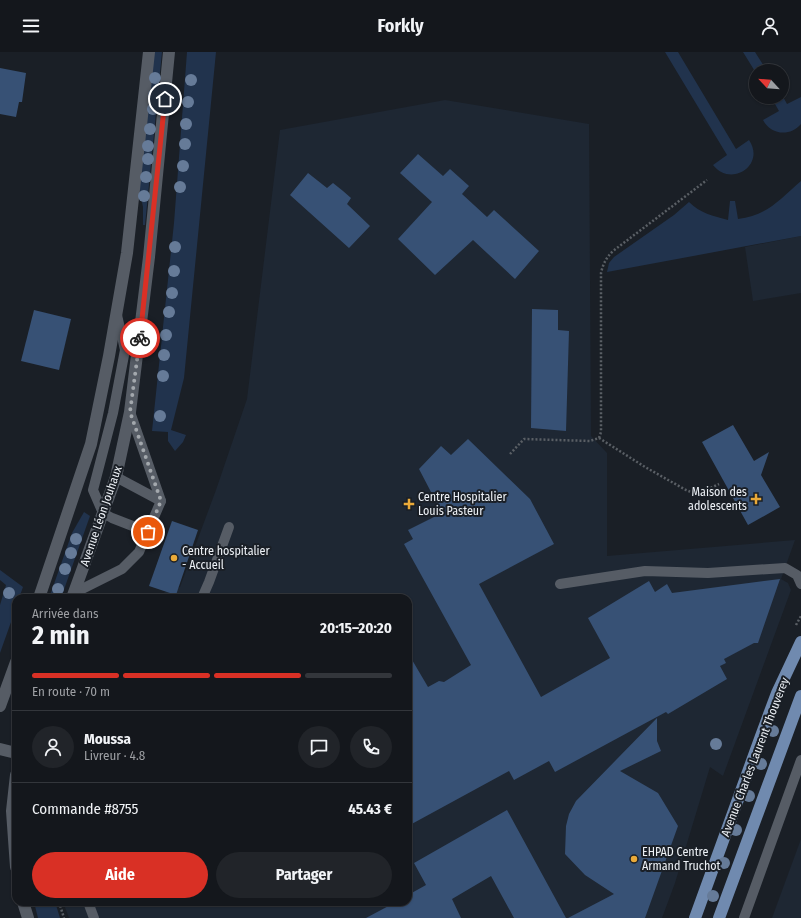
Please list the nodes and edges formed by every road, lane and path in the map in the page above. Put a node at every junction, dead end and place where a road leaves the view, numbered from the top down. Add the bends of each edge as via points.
1 (149, 52) edge
2 (169, 52) edge
3 (707, 180) dead end
4 (117, 311) junction
5 (130, 412) junction
6 (599, 438) junction
7 (510, 454) dead end
8 (116, 477) junction
9 (719, 484) dead end
10 (161, 501) junction
11 (103, 513) junction
12 (229, 526) dead end
13 (148, 532) junction
14 (560, 584) dead end
15 (801, 584) edge
16 (40, 594) edge
17 (74, 594) edge
18 (77, 594) edge
19 (204, 594) edge
20 (801, 642) edge
21 (12, 673) edge
22 (801, 696) edge
23 (0, 706) edge
24 (0, 749) edge
25 (12, 752) edge
26 (801, 760) edge
27 (24, 906) edge
28 (60, 906) edge
29 (90, 906) edge
30 (28, 918) edge
31 (64, 918) edge
32 (94, 918) edge
33 (695, 918) edge
34 (719, 918) edge
35 (744, 918) edge

1 - 4 main road via 127,253
2 - 5 main road, Avenue Léon Jouhaux via 150,249
3 - 6 path via 612,251 602,265
4 - 11 lane via 125,350 113,413 93,490
4 - 16 main road via 92,444
5 - 8 main road, Avenue Léon Jouhaux
5 - 10 lane
6 - 7 path via 590,441 524,439
6 - 9 path via 645,468 696,494
8 - 10 lane
8 - 11 main road, Avenue Léon Jouhaux
10 - 13 lane
11 - 13 lane
11 - 17 main road, Avenue Léon Jouhaux
12 - 19 lane
13 - 18 lane via 139,552 122,569
14 - 15 lane via 645,571 708,573 785,568 797,575
20 - 33 main road, Avenue Charles Laurent Thouverey via 777,693
21 - 23 main road
22 - 34 main road, Avenue Charles Laurent Thouverey
24 - 25 main road
26 - 35 lane
27 - 30 main road
28 - 31 path
29 - 32 lane

